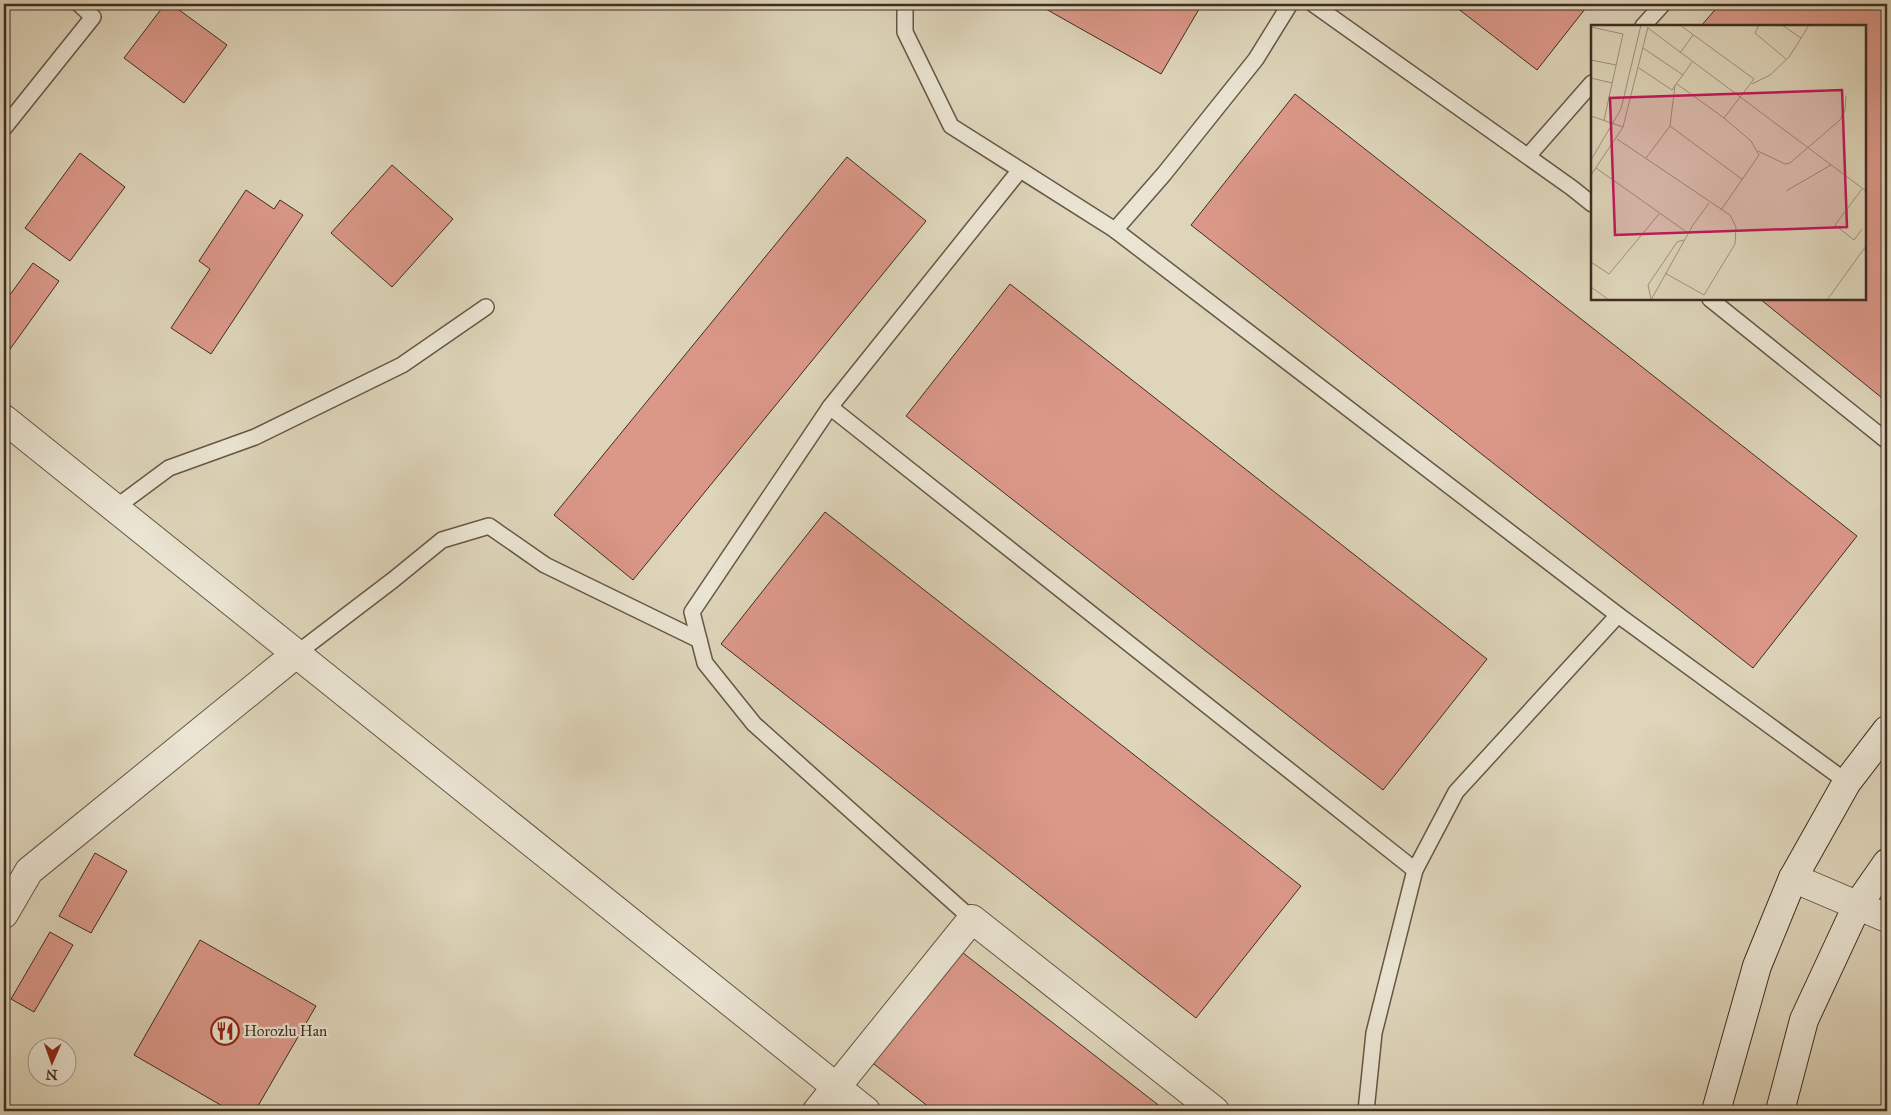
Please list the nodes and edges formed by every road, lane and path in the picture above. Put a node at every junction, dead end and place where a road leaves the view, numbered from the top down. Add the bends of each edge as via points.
1 (80, 4) edge
2 (905, 4) edge
3 (1290, 4) edge
4 (1313, 4) edge
5 (1663, 4) edge
6 (1644, 25) edge
7 (1591, 85) edge
8 (4, 128) edge
9 (1528, 156) junction
10 (1020, 170) junction
11 (1591, 203) edge
12 (1115, 230) junction
13 (1711, 300) edge
14 (486, 307) dead end
15 (830, 407) junction
16 (4, 419) edge
17 (1887, 441) edge
18 (115, 508) junction
19 (1618, 615) junction
20 (699, 640) junction
21 (296, 654) junction
22 (1887, 730) edge
23 (1847, 782) junction
24 (1887, 864) edge
25 (1415, 870) junction
26 (1793, 878) junction
27 (1857, 906) junction
28 (4, 914) edge
29 (1887, 918) edge
30 (972, 919) junction
31 (837, 1088) junction
32 (817, 1111) edge
33 (866, 1111) edge
34 (1215, 1111) edge
35 (1366, 1111) edge
36 (1716, 1111) edge
37 (1780, 1111) edge

1 - 8 lane via 93,17
2 - 10 lane via 905,32 951,126
3 - 12 lane via 1256,59
4 - 9 lane
5 - 6 lane
7 - 9 lane
9 - 11 lane
10 - 12 lane
10 - 15 lane
12 - 19 lane
13 - 17 lane
14 - 18 lane via 402,365 255,437 169,468
15 - 20 lane via 692,612
15 - 25 lane
16 - 18 street
18 - 21 street
19 - 23 lane
19 - 25 lane via 1456,792
20 - 21 lane via 545,565 489,526 442,540
20 - 30 lane via 705,663 754,724
21 - 28 street via 29,871
21 - 31 street
22 - 23 street
23 - 26 street
24 - 27 street
25 - 35 lane via 1374,1033
26 - 27 street
26 - 36 street via 1757,966
27 - 29 street
27 - 37 street via 1804,1020
30 - 31 street
30 - 34 street
31 - 32 street
31 - 33 street

